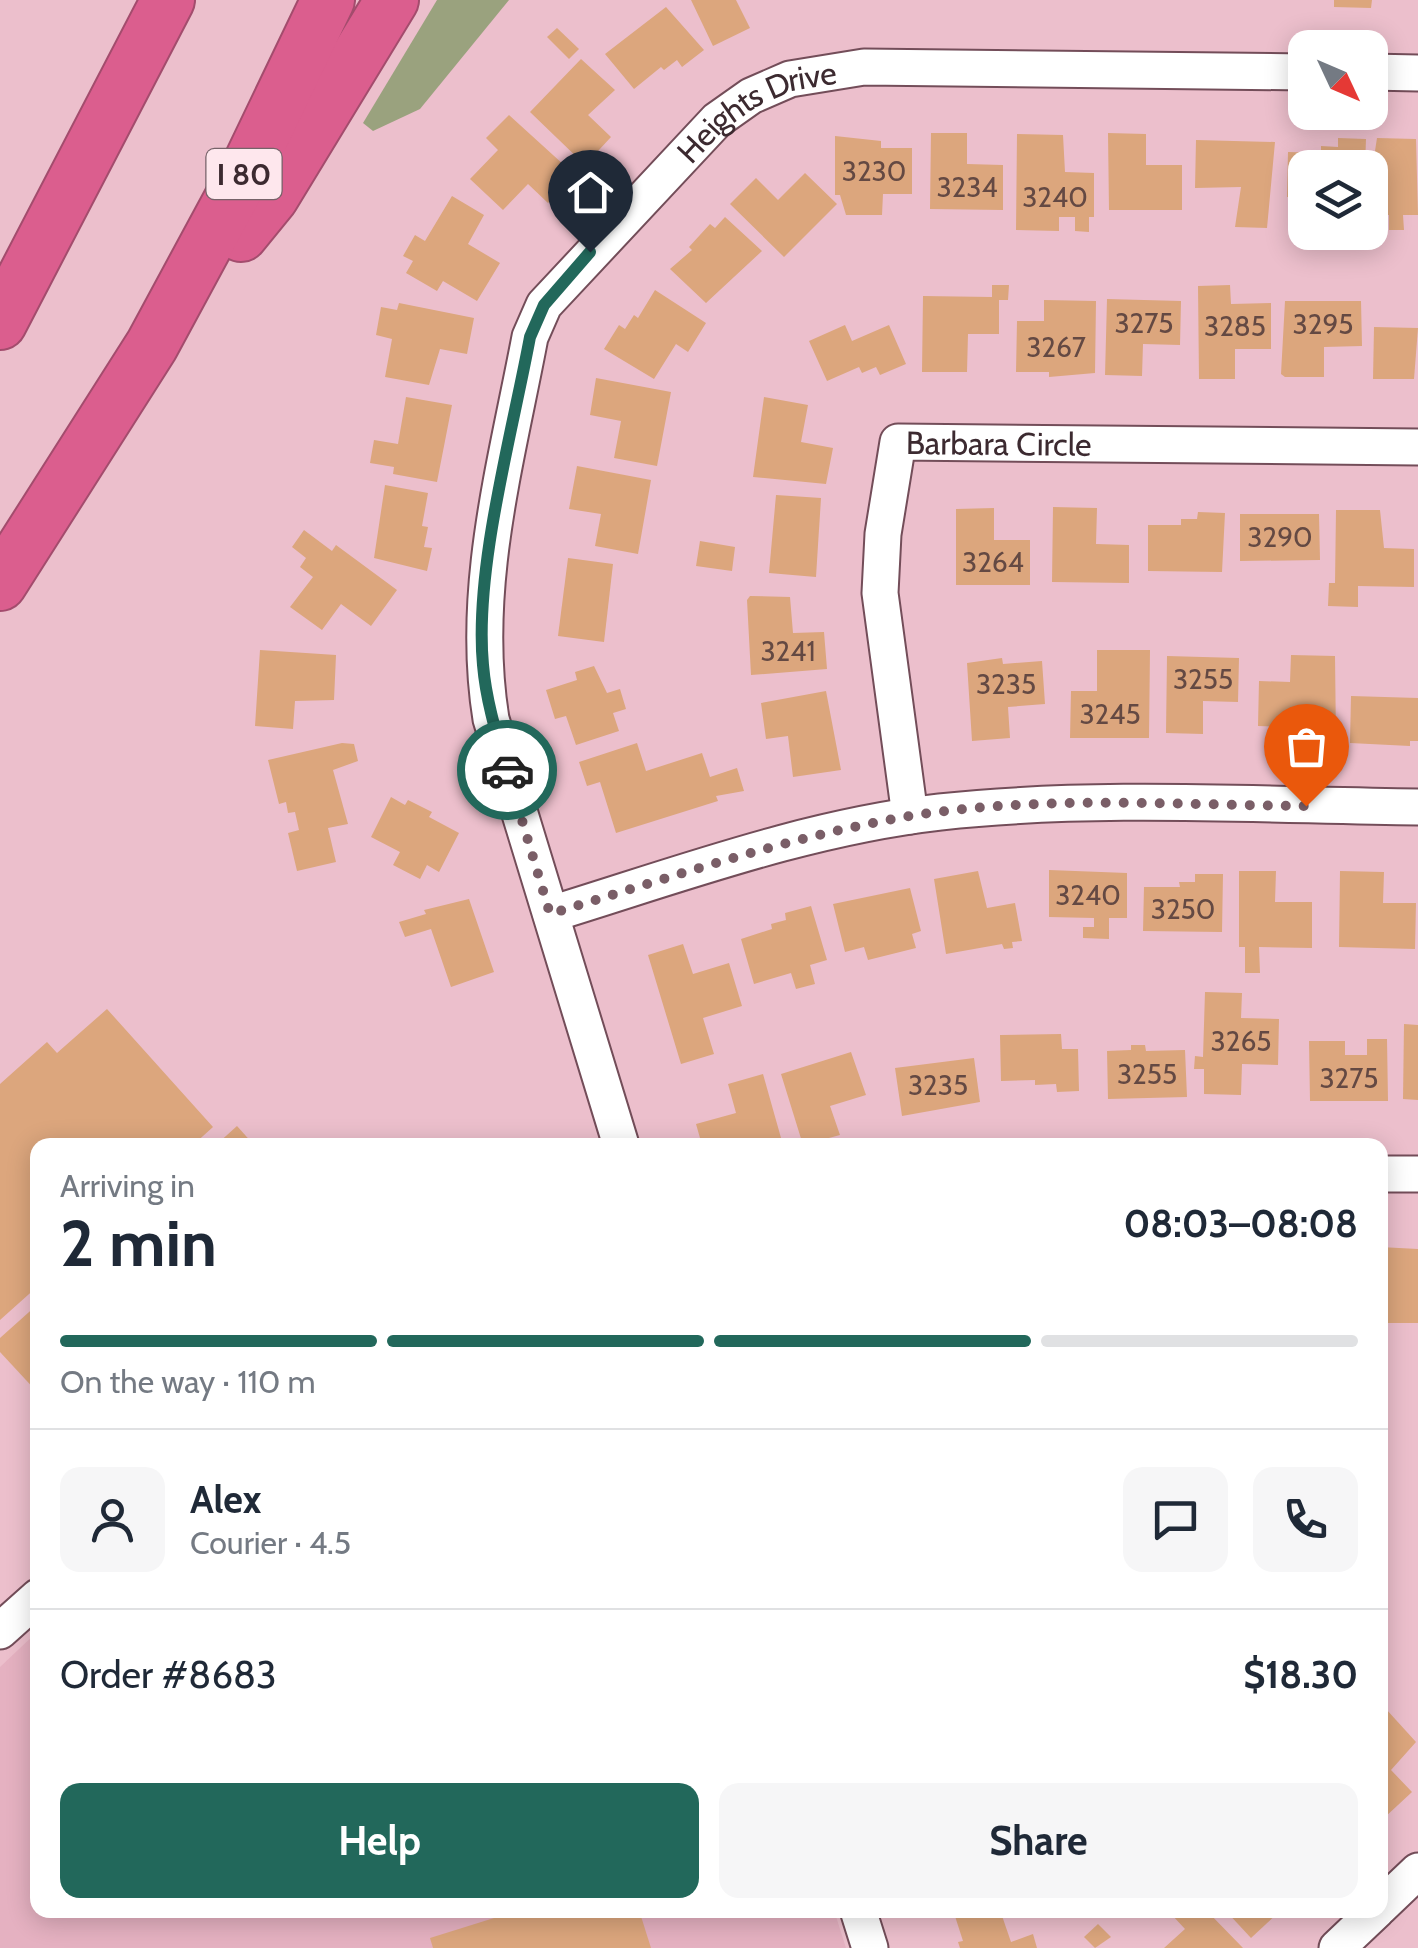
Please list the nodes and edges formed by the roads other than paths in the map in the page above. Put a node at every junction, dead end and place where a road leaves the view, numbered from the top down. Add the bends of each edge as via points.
1 (132, 0) edge
2 (168, 0) edge
3 (328, 0) edge
4 (392, 0) edge
5 (1288, 72) edge
6 (1388, 72) edge
7 (1418, 73) edge
8 (0, 272) edge
9 (0, 323) edge
10 (152, 345) junction
11 (1418, 447) edge
12 (0, 584) edge
13 (1418, 806) edge
14 (910, 816) junction
15 (550, 914) junction
16 (620, 1138) edge
17 (1388, 1174) edge
18 (1418, 1174) edge
19 (30, 1604) edge
20 (0, 1632) edge
21 (1418, 1871) edge
22 (1388, 1899) edge
23 (861, 1918) edge
24 (1368, 1918) edge
25 (870, 1948) edge
26 (1336, 1948) edge

1 - 8 highway
2 - 9 highway
3 - 10 highway, I 80
4 - 10 highway via 272,196
5 - 15 street, Heights Drive via 864,67 790,79 717,120 564,279 530,337 482,613 492,719
6 - 7 street
10 - 12 highway, I 80
11 - 14 street, Barbara Circle via 898,442 880,593
13 - 14 street via 1011,806
14 - 15 street via 800,840
15 - 16 street, Heights Drive
17 - 18 street
19 - 20 street
21 - 22 street
23 - 25 street
24 - 26 street

